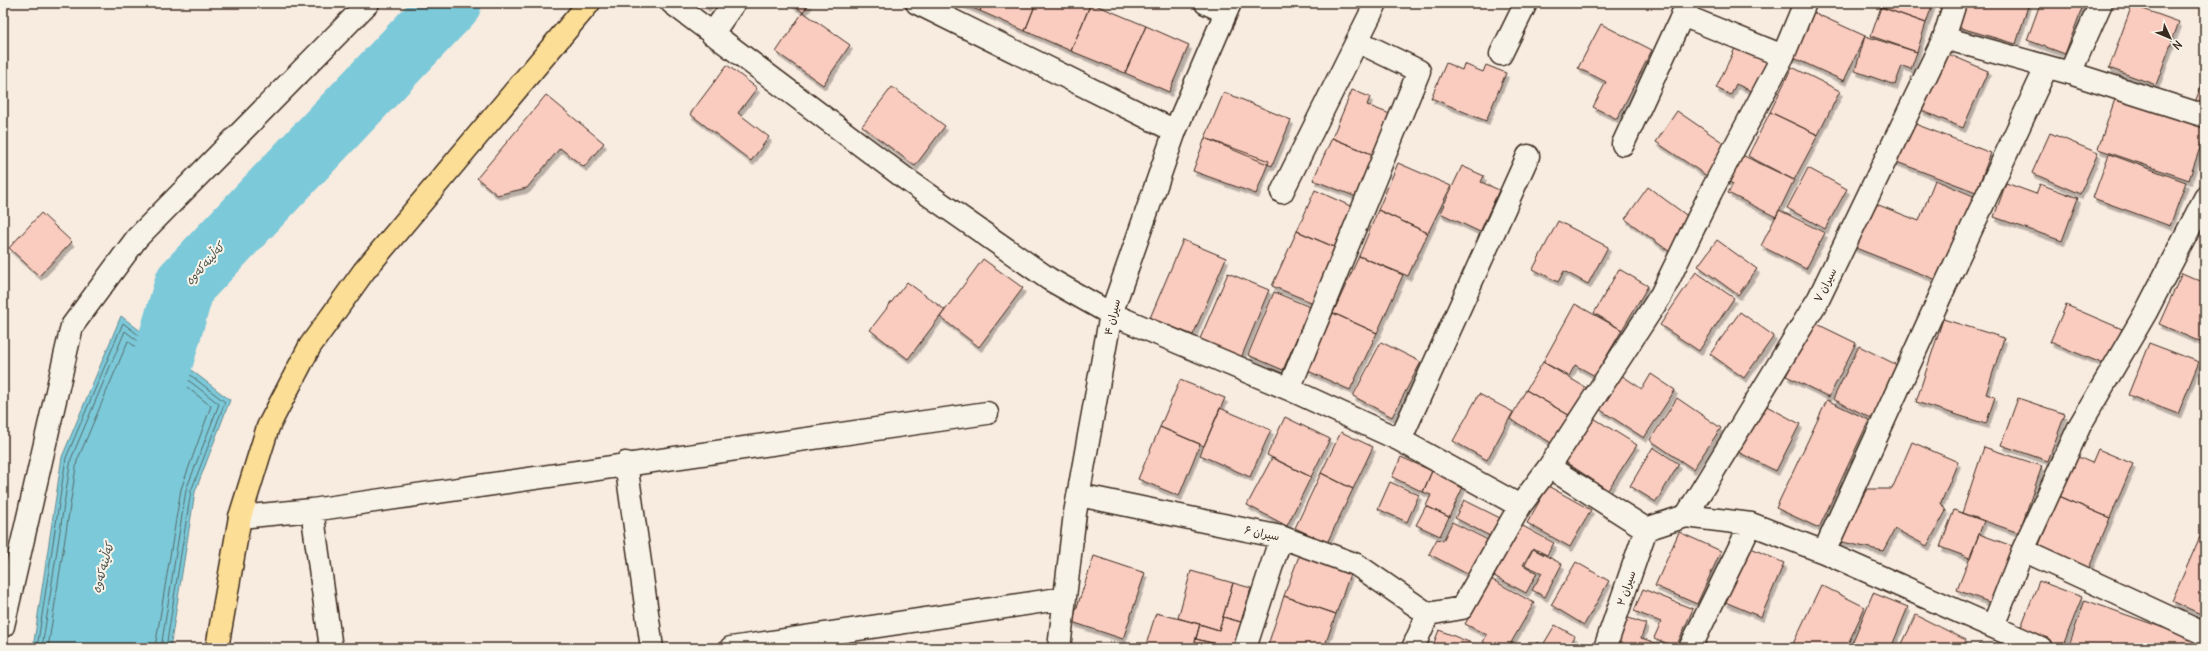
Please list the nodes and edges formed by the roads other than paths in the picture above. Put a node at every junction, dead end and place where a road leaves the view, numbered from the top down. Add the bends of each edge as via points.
1 (368, 3) edge
2 (589, 3) edge
3 (672, 3) edge
4 (734, 3) edge
5 (917, 3) edge
6 (1206, 3) edge
7 (1376, 3) edge
8 (1526, 3) edge
9 (1805, 3) edge
10 (1955, 3) edge
11 (2101, 3) edge
12 (1228, 8) edge
13 (1685, 9) edge
14 (712, 34) junction
15 (1944, 38) junction
16 (1357, 42) junction
17 (1501, 54) dead end
18 (1783, 56) junction
19 (2046, 68) junction
20 (2070, 74) junction
21 (2205, 116) edge
22 (1174, 131) junction
23 (1623, 144) dead end
24 (1528, 156) dead end
25 (1282, 192) dead end
26 (2205, 198) edge
27 (1111, 314) junction
28 (1289, 389) junction
29 (987, 413) dead end
30 (1400, 440) junction
31 (626, 464) junction
32 (1548, 467) junction
33 (1079, 494) junction
34 (1520, 506) junction
35 (312, 510) junction
36 (1686, 516) junction
37 (240, 517) junction
38 (1752, 524) junction
39 (1646, 529) junction
40 (1281, 537) junction
41 (2023, 550) junction
42 (1824, 552) junction
43 (1065, 598) junction
44 (1428, 614) junction
45 (3, 626) edge
46 (1993, 626) junction
47 (2205, 634) edge
48 (218, 648) edge
49 (331, 648) edge
50 (652, 648) edge
51 (731, 648) edge
52 (1059, 648) edge
53 (1245, 648) edge
54 (1413, 648) edge
55 (1605, 648) edge
56 (1690, 648) edge
57 (2041, 648) edge

1 - 45 street via 137,238 72,326
2 - 37 main road via 364,271 310,346 268,427
3 - 14 street
4 - 14 street
5 - 22 street
6 - 12 street
7 - 16 street
8 - 17 street
9 - 18 street
10 - 15 street, سیران ۷
11 - 20 street
12 - 22 street, سیران ۴
13 - 18 street
13 - 23 street
14 - 27 street via 906,179 1049,279
15 - 19 street
15 - 36 street, سیران ۷ via 1819,298
16 - 25 street
16 - 28 street via 1419,71
18 - 32 street via 1711,192 1661,295
19 - 20 street
19 - 42 street
20 - 21 street
22 - 27 street, سیران ۴
24 - 30 street
26 - 41 street via 2146,312 2080,424
27 - 28 street
27 - 33 street, سیران ۴
28 - 30 street
29 - 31 street
30 - 34 street
31 - 35 street
31 - 50 street
32 - 34 street
32 - 39 street
33 - 40 street, سیران ۶
33 - 43 street, سیران ۴
34 - 44 street via 1462,608
35 - 37 street
35 - 49 street
36 - 38 street
36 - 39 street
37 - 48 main road
38 - 42 street
38 - 56 street
39 - 55 street, سیران ۲
40 - 44 street, سیران ۶ via 1357,565
40 - 53 street
41 - 46 street
41 - 47 street
42 - 46 street
43 - 51 street
43 - 52 street, سیران ۴
44 - 54 street
46 - 57 street

